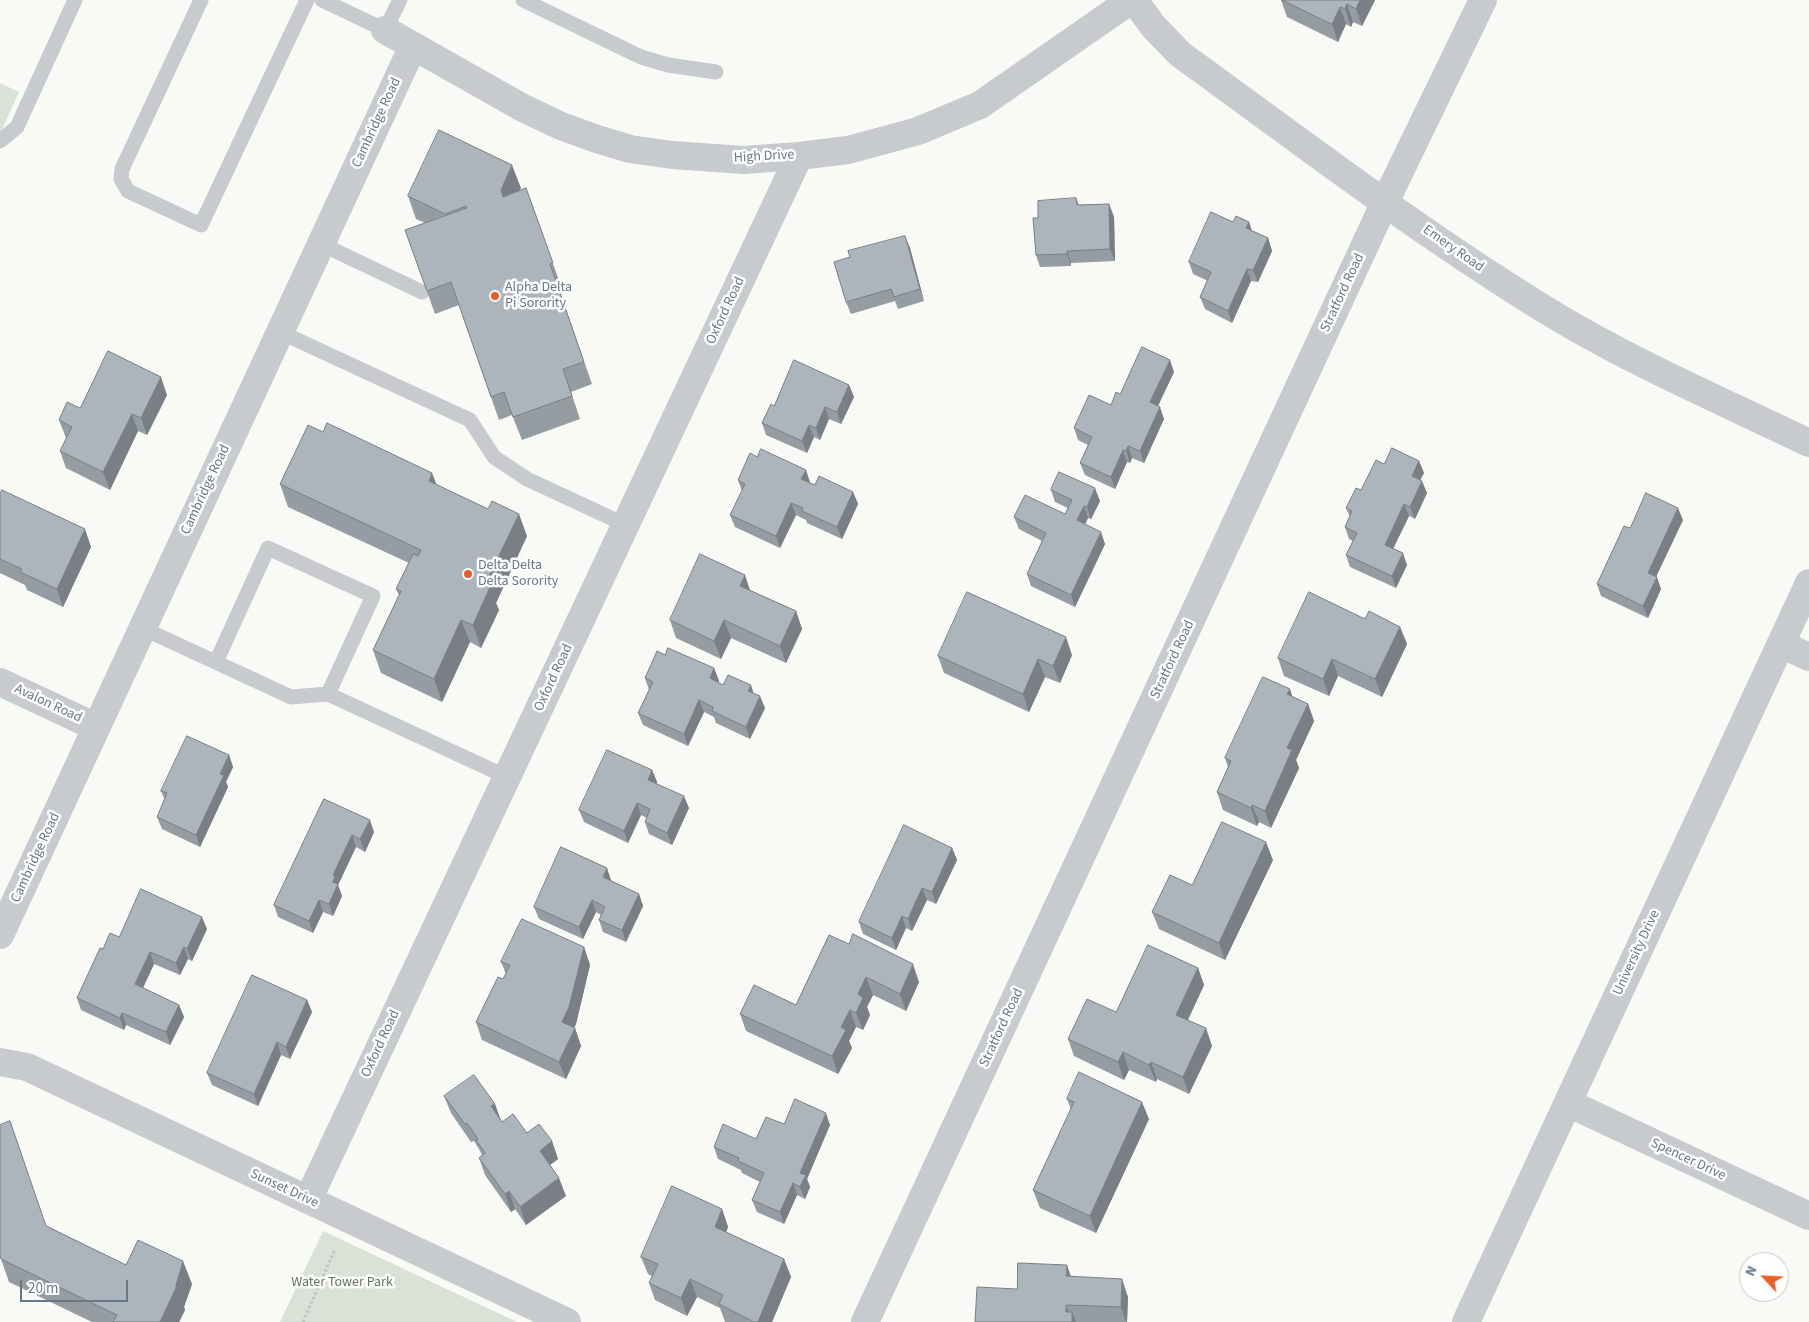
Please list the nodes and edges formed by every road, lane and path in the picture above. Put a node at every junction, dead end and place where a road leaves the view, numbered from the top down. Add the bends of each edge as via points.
1 (75, 0) edge
2 (201, 0) edge
3 (307, 0) edge
4 (322, 0) edge
5 (400, 0) edge
6 (523, 0) edge
7 (1133, 0) edge
8 (1483, 0) edge
9 (385, 30) junction
10 (413, 46) junction
11 (716, 72) dead end
12 (0, 141) edge
13 (799, 156) junction
14 (1386, 202) junction
15 (321, 244) junction
16 (422, 292) edge
17 (280, 332) junction
18 (1809, 443) edge
19 (626, 525) junction
20 (1809, 584) edge
21 (142, 628) junction
22 (1781, 644) junction
23 (1809, 657) edge
24 (216, 662) junction
25 (0, 682) edge
26 (328, 694) junction
27 (96, 727) junction
28 (508, 777) junction
29 (0, 935) edge
30 (0, 1062) edge
31 (1568, 1103) junction
32 (308, 1200) junction
33 (1809, 1216) edge
34 (338, 1242) dead end
35 (303, 1322) edge
36 (567, 1322) edge
37 (866, 1322) edge
38 (1466, 1322) edge

1 - 12 lane via 17,127
2 - 3 lane via 122,169 121,180 128,191 201,225
4 - 9 lane
5 - 9 lane
6 - 11 lane via 641,57 668,65
7 - 13 street, High Drive via 980,104 918,131 848,150
7 - 14 street, Emery Road via 1180,54
8 - 14 street, Stratford Road
9 - 10 street, High Drive
10 - 13 street, High Drive via 523,108 561,126 622,146 672,155 744,160
10 - 15 street, Cambridge Road
13 - 19 street, Oxford Road
14 - 18 street, Emery Road via 1560,319 1648,366
14 - 37 street, Stratford Road
15 - 16 lane
15 - 17 street, Cambridge Road
17 - 19 lane via 470,420 494,457 527,479
17 - 21 street, Cambridge Road
19 - 28 street, Oxford Road
20 - 22 street, University Drive
21 - 24 lane
21 - 27 street, Cambridge Road
22 - 23 street
22 - 31 street, University Drive
24 - 26 lane via 291,696
24 - 26 lane via 268,548 373,596
25 - 27 street, Avalon Road
26 - 28 lane
27 - 29 street, Cambridge Road
28 - 32 street, Oxford Road
30 - 32 street, Sunset Drive via 27,1067
31 - 33 street, Spencer Drive
31 - 38 street, University Drive
32 - 36 street, Sunset Drive
34 - 35 path

